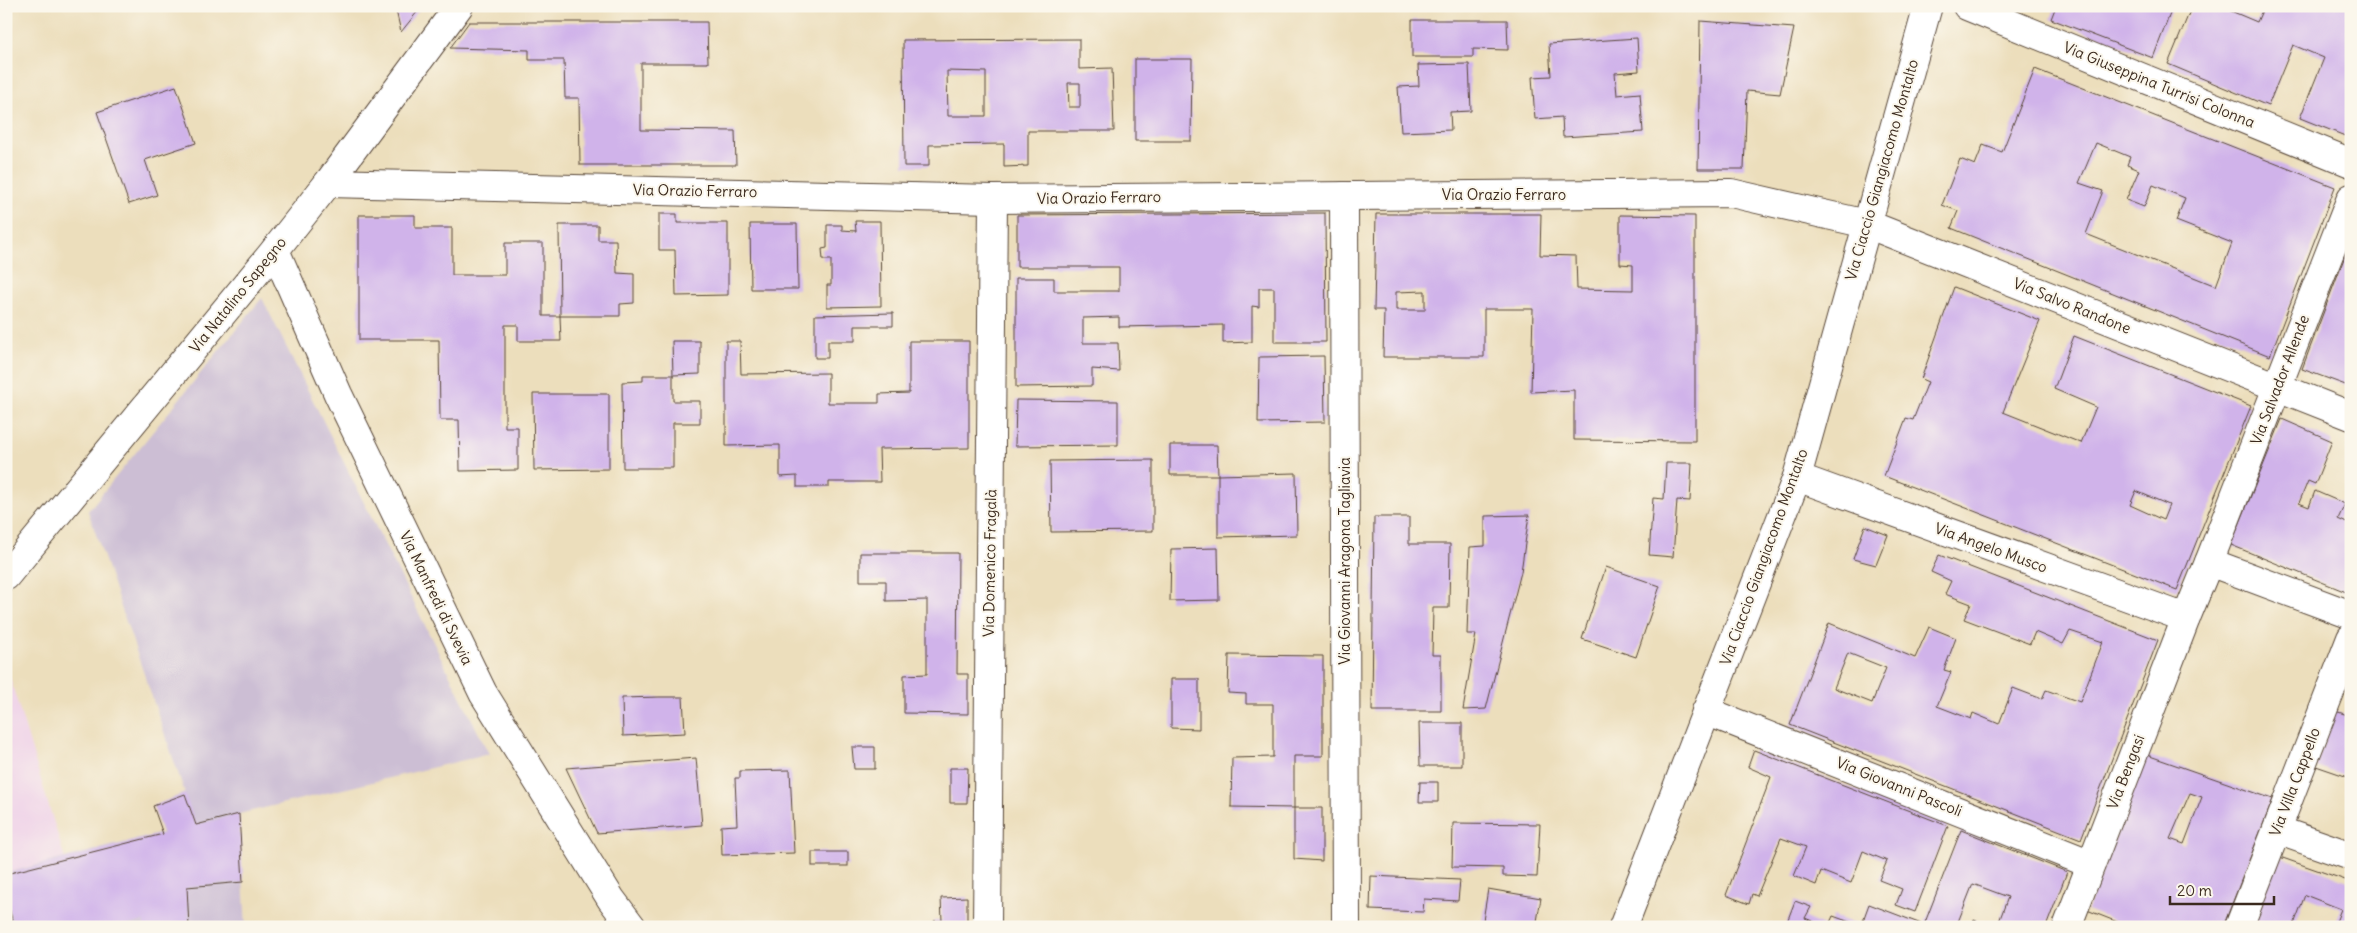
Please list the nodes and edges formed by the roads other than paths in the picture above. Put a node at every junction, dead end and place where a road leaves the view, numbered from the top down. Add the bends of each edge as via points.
1 (459, 6) edge
2 (1928, 6) edge
3 (1967, 6) edge
4 (2351, 163) edge
5 (328, 183) junction
6 (1344, 196) junction
7 (2351, 198) edge
8 (994, 199) junction
9 (1867, 224) junction
10 (275, 250) junction
11 (2277, 388) junction
12 (2351, 416) edge
13 (1797, 478) junction
14 (2209, 562) junction
15 (6, 576) edge
16 (2351, 615) edge
17 (2186, 618) junction
18 (2351, 638) edge
19 (1706, 710) junction
20 (2277, 830) junction
21 (2351, 856) edge
22 (2091, 864) junction
23 (632, 927) edge
24 (987, 927) edge
25 (1346, 927) edge
26 (1623, 927) edge
27 (2067, 927) edge
28 (2239, 927) edge

1 - 5 street, Via Natalino Sapegno
2 - 9 street, Via Ciaccio Giangiacomo Montalto
3 - 4 street, Via Giuseppina Turrisi Colonna
5 - 8 street, Via Orazio Ferraro
5 - 10 street, Via Natalino Sapegno
6 - 8 street, Via Orazio Ferraro
6 - 9 street, Via Orazio Ferraro via 1731,193
6 - 25 street, Via Giovanni Aragona Tagliavia
7 - 11 street, Via Salvador Allende
8 - 24 street, Via Domenico Fragalà
9 - 11 street, Via Salvo Randone
9 - 13 street, Via Ciaccio Giangiacomo Montalto
10 - 15 street, Via Natalino Sapegno
10 - 23 street, Via Manfredi di Svevia via 338,394 483,693 611,899
11 - 12 street, Via Salvo Randone
11 - 14 street, Via Salvador Allende
13 - 17 street, Via Angelo Musco
13 - 19 street, Via Ciaccio Giangiacomo Montalto
14 - 16 street
14 - 17 street, Via Salvador Allende
17 - 22 street, Via Bengasi
18 - 20 street, Via Villa Cappello
19 - 22 street, Via Giovanni Pascoli
19 - 26 street, Via Ciaccio Giangiacomo Montalto
20 - 21 street
20 - 28 street, Via Villa Cappello
22 - 27 street, Via Bengasi

